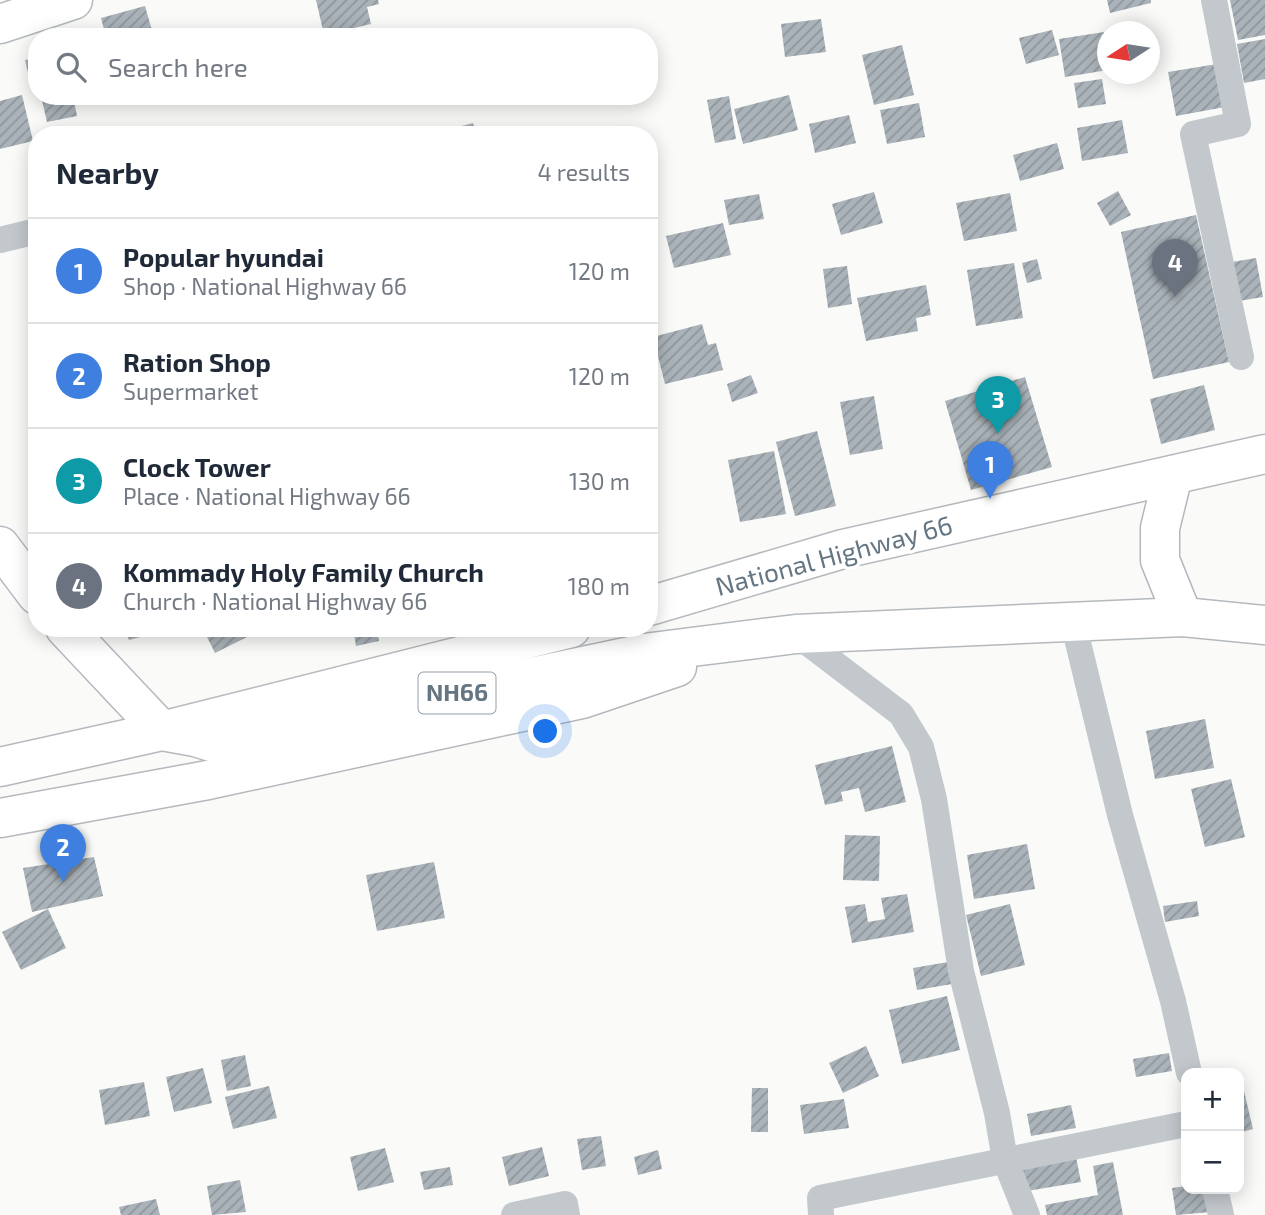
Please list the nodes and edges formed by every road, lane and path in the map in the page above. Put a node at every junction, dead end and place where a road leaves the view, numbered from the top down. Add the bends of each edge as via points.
1 (73, 0) edge
2 (1214, 0) edge
3 (0, 24) edge
4 (28, 233) edge
5 (0, 240) edge
6 (1241, 357) dead end
7 (1265, 454) edge
8 (1173, 475) junction
9 (0, 546) edge
10 (28, 583) edge
11 (658, 603) edge
12 (1183, 617) junction
13 (1073, 622) junction
14 (1265, 625) edge
15 (796, 634) junction
16 (73, 637) edge
17 (535, 637) edge
18 (755, 641) junction
19 (162, 731) junction
20 (0, 767) edge
21 (176, 786) junction
22 (0, 818) edge
23 (1188, 1068) edge
24 (1181, 1125) edge
25 (1005, 1160) junction
26 (1216, 1194) edge
27 (514, 1215) edge
28 (567, 1215) edge
29 (821, 1215) edge
30 (1027, 1215) edge
31 (1221, 1215) edge

1 - 3 main road
2 - 6 street via 1238,124 1193,134
4 - 5 street
7 - 8 main road, National Highway 66
8 - 11 main road, National Highway 66 via 843,549
8 - 12 main road via 1160,528 1160,560
9 - 10 main road
12 - 13 main road, NH66
12 - 14 main road, NH66
13 - 15 main road, NH66
13 - 23 street
15 - 18 main road, NH66
15 - 25 street via 901,714 921,747 934,799 961,971
16 - 19 main road
17 - 19 main road
18 - 19 main road, NH66 via 643,653 218,744
18 - 21 main road, NH66 via 582,699
19 - 20 main road, NH66
19 - 21 main road
21 - 22 main road, NH66
24 - 25 street
25 - 29 street via 820,1198
25 - 30 street
26 - 31 street
27 - 28 street via 565,1204

